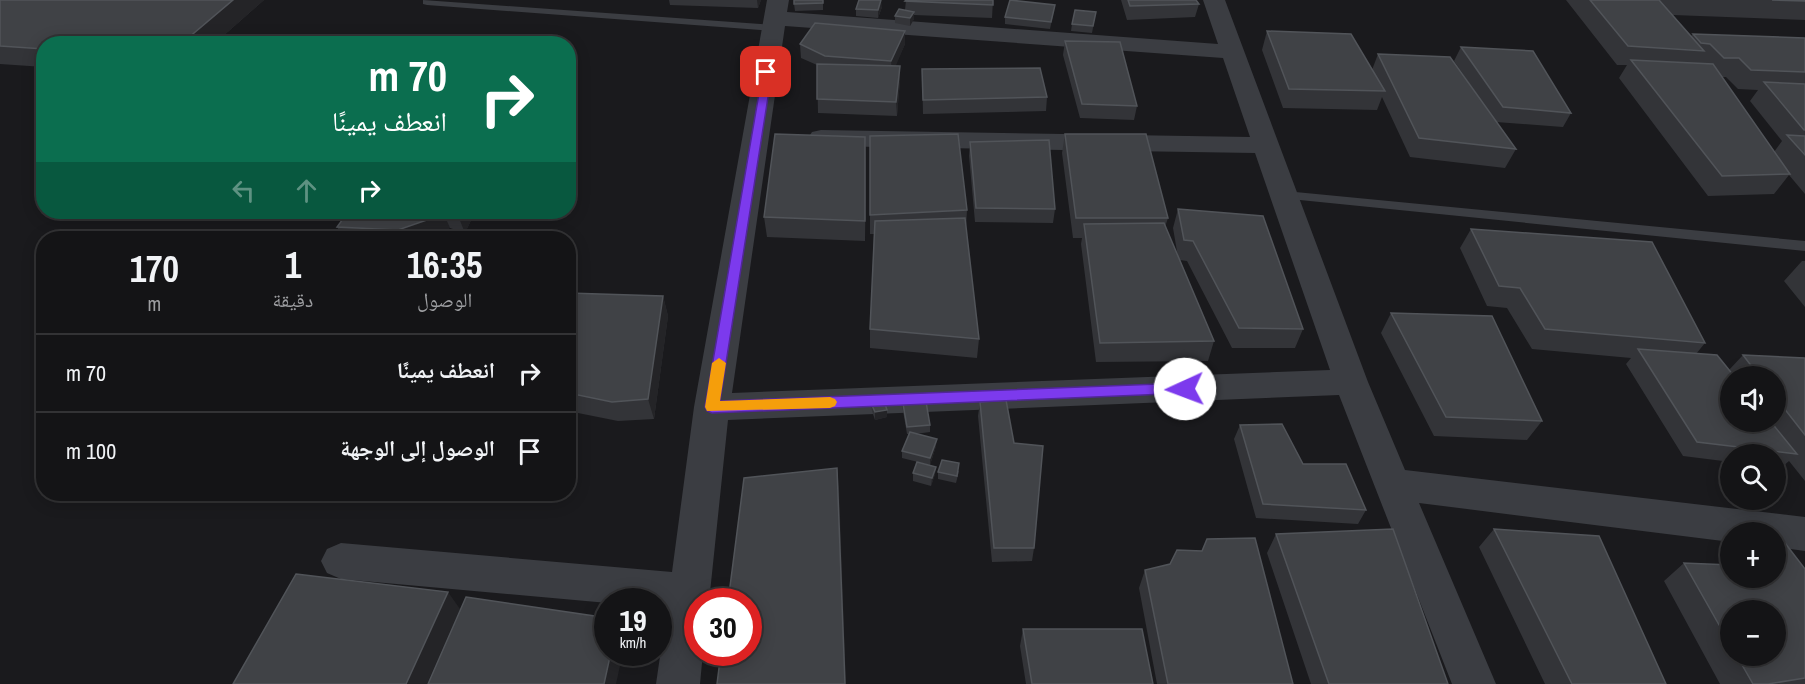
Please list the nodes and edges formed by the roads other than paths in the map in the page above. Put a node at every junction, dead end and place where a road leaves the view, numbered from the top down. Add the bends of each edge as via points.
1 (1214, 0) edge
2 (427, 2) edge
3 (776, 15) edge
4 (1233, 52) junction
5 (776, 137) junction
6 (1267, 145) junction
7 (1285, 195) junction
8 (1805, 246) edge
9 (1351, 382) junction
10 (712, 407) junction
11 (1392, 484) junction
12 (1805, 534) edge
13 (341, 561) dead end
14 (689, 588) edge
15 (684, 592) edge
16 (684, 634) edge
17 (678, 684) edge
18 (1474, 684) edge

1 - 4 street
2 - 3 lane
3 - 4 street
3 - 5 street
4 - 6 street
5 - 6 street
5 - 10 street
6 - 7 street
7 - 8 lane
7 - 9 street
9 - 10 street
9 - 11 street
10 - 14 street
11 - 12 street
11 - 18 street
13 - 15 street
16 - 17 street

